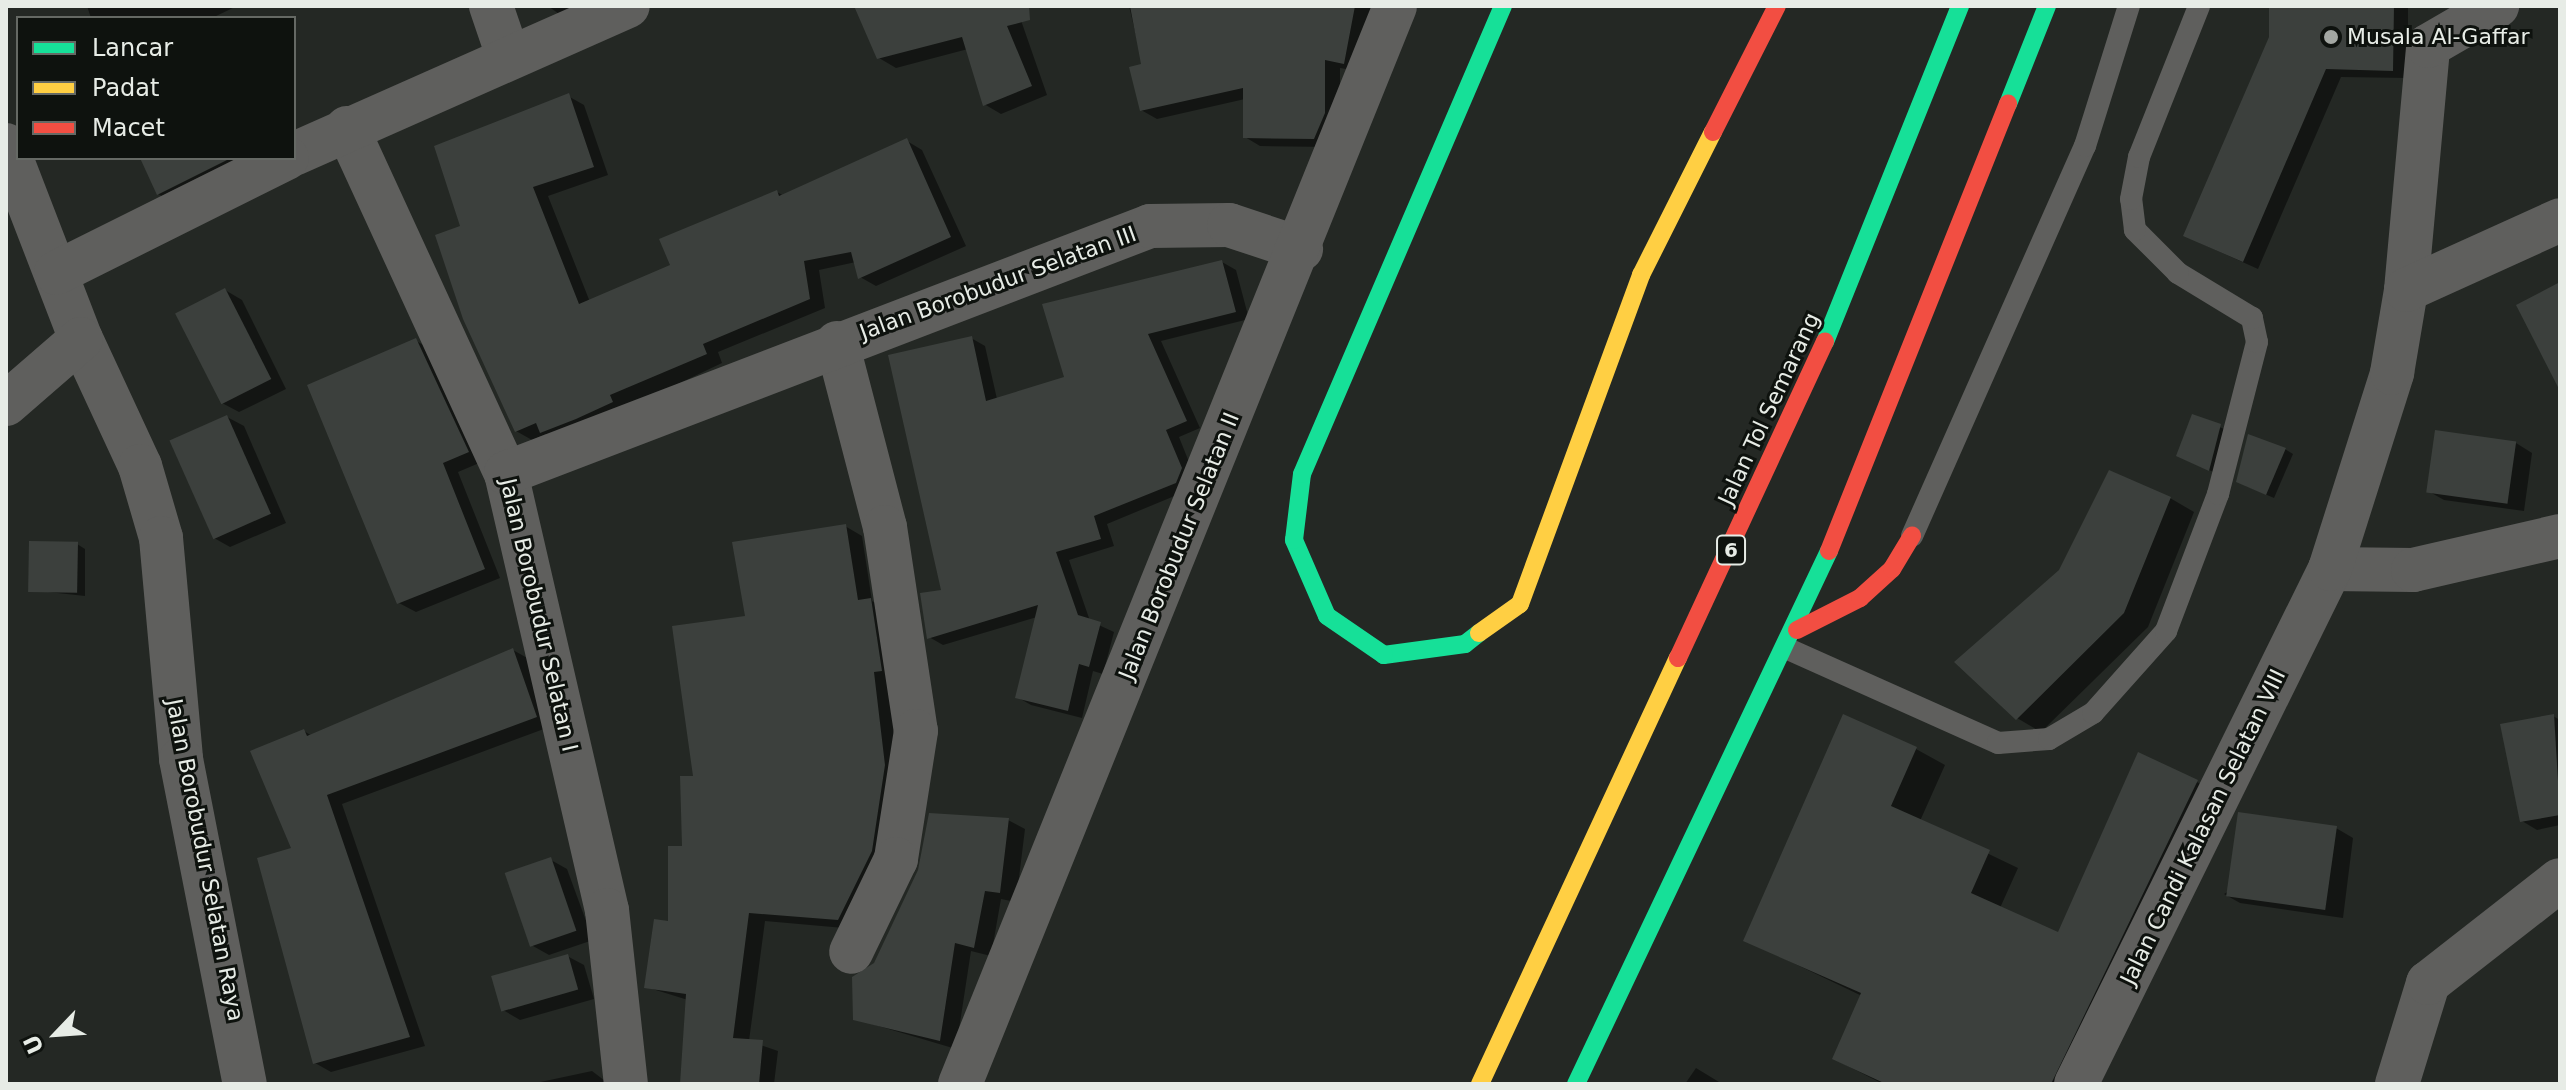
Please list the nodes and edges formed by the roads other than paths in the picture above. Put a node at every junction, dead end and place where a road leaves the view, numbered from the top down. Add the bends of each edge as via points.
1 (491, 6) edge
2 (628, 6) edge
3 (1395, 6) edge
4 (1503, 6) edge
5 (1777, 6) edge
6 (1960, 6) edge
7 (2047, 6) edge
8 (2129, 6) edge
9 (2199, 6) edge
10 (2497, 6) edge
11 (508, 56) junction
12 (347, 128) junction
13 (6, 145) edge
14 (296, 153) edge
15 (283, 160) edge
16 (2560, 220) edge
17 (1301, 249) junction
18 (56, 273) junction
19 (2406, 290) junction
20 (81, 339) junction
21 (837, 343) junction
22 (6, 404) edge
23 (506, 473) junction
24 (1912, 536) joint
25 (2560, 536) edge
26 (2330, 569) junction
27 (1792, 640) junction
28 (2560, 880) edge
29 (851, 952) dead end
30 (245, 1084) edge
31 (626, 1084) edge
32 (960, 1084) edge
33 (1480, 1084) edge
34 (1576, 1084) edge
35 (2076, 1084) edge
36 (2397, 1084) edge

1 - 11 street
2 - 11 street
3 - 17 street, Jalan Borobudur Selatan II
4 - 5 highway via 1302,474 1294,540 1327,616 1384,655 1465,644 1520,604 1641,275
6 - 33 highway, Jalan Tol Semarang / 6 via 1863,261
7 - 27 highway
8 - 24 lane via 2085,146
9 - 27 lane via 2139,157 2131,199 2135,230 2178,273 2252,318 2257,342 2218,494 2166,631 2093,713 2049,739 1998,743
10 - 19 street, Jalan Candi Kalasan Selatan VIII via 2428,46
11 - 12 street
12 - 14 street
12 - 23 street, Jalan Borobudur Selatan I
13 - 18 street
15 - 18 street
16 - 19 street
17 - 21 street, Jalan Borobudur Selatan III via 1229,225 1150,226
17 - 32 street, Jalan Borobudur Selatan II via 1047,855
18 - 20 street, Jalan Borobudur Selatan Raya
19 - 26 street, Jalan Candi Kalasan Selatan VIII via 2392,373
20 - 22 street
20 - 30 street, Jalan Borobudur Selatan Raya via 140,466 161,538 181,759
21 - 23 street, Jalan Borobudur Selatan III
21 - 29 street, Jalan Borobudur Selatan III via 885,527 916,731 896,859
23 - 31 street, Jalan Borobudur Selatan I via 607,910
24 - 27 highway via 1892,569 1860,598
25 - 26 street via 2413,570
26 - 35 street, Jalan Candi Kalasan Selatan VIII
27 - 34 highway
28 - 36 street via 2428,983

